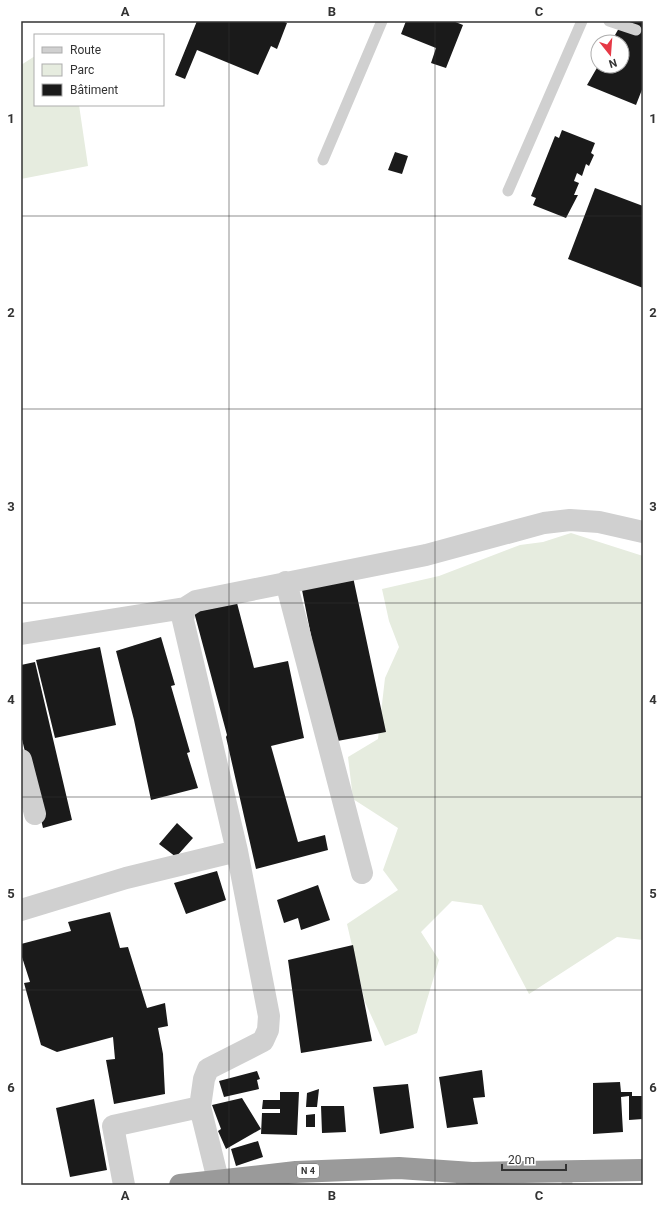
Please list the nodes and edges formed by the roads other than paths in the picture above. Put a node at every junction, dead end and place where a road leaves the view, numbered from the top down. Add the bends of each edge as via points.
1 (382, 21) edge
2 (582, 21) edge
3 (609, 21) edge
4 (636, 30) dead end
5 (324, 160) dead end
6 (508, 191) dead end
7 (643, 532) edge
8 (286, 582) junction
9 (185, 608) junction
10 (21, 634) edge
11 (21, 760) edge
12 (35, 814) dead end
13 (237, 852) junction
14 (362, 873) dead end
15 (21, 910) edge
16 (200, 1107) junction
17 (643, 1170) edge
18 (218, 1180) junction
19 (643, 1182) edge
20 (467, 1184) edge
21 (567, 1184) edge
22 (124, 1185) edge
23 (180, 1185) edge
24 (436, 1185) edge

1 - 5 lane
2 - 6 lane
3 - 4 lane
7 - 8 street via 599,522 570,520 544,523 426,555
8 - 9 street via 196,601
8 - 14 street
9 - 10 street
9 - 13 street via 183,620
11 - 12 street
13 - 15 street via 126,878
13 - 16 street via 269,1016 268,1030 263,1041 208,1069
16 - 18 street
16 - 22 street via 114,1126
17 - 18 highway, N 4 via 472,1173 399,1168 296,1172
18 - 23 highway, N 4
19 - 21 highway
20 - 21 highway
20 - 24 highway

